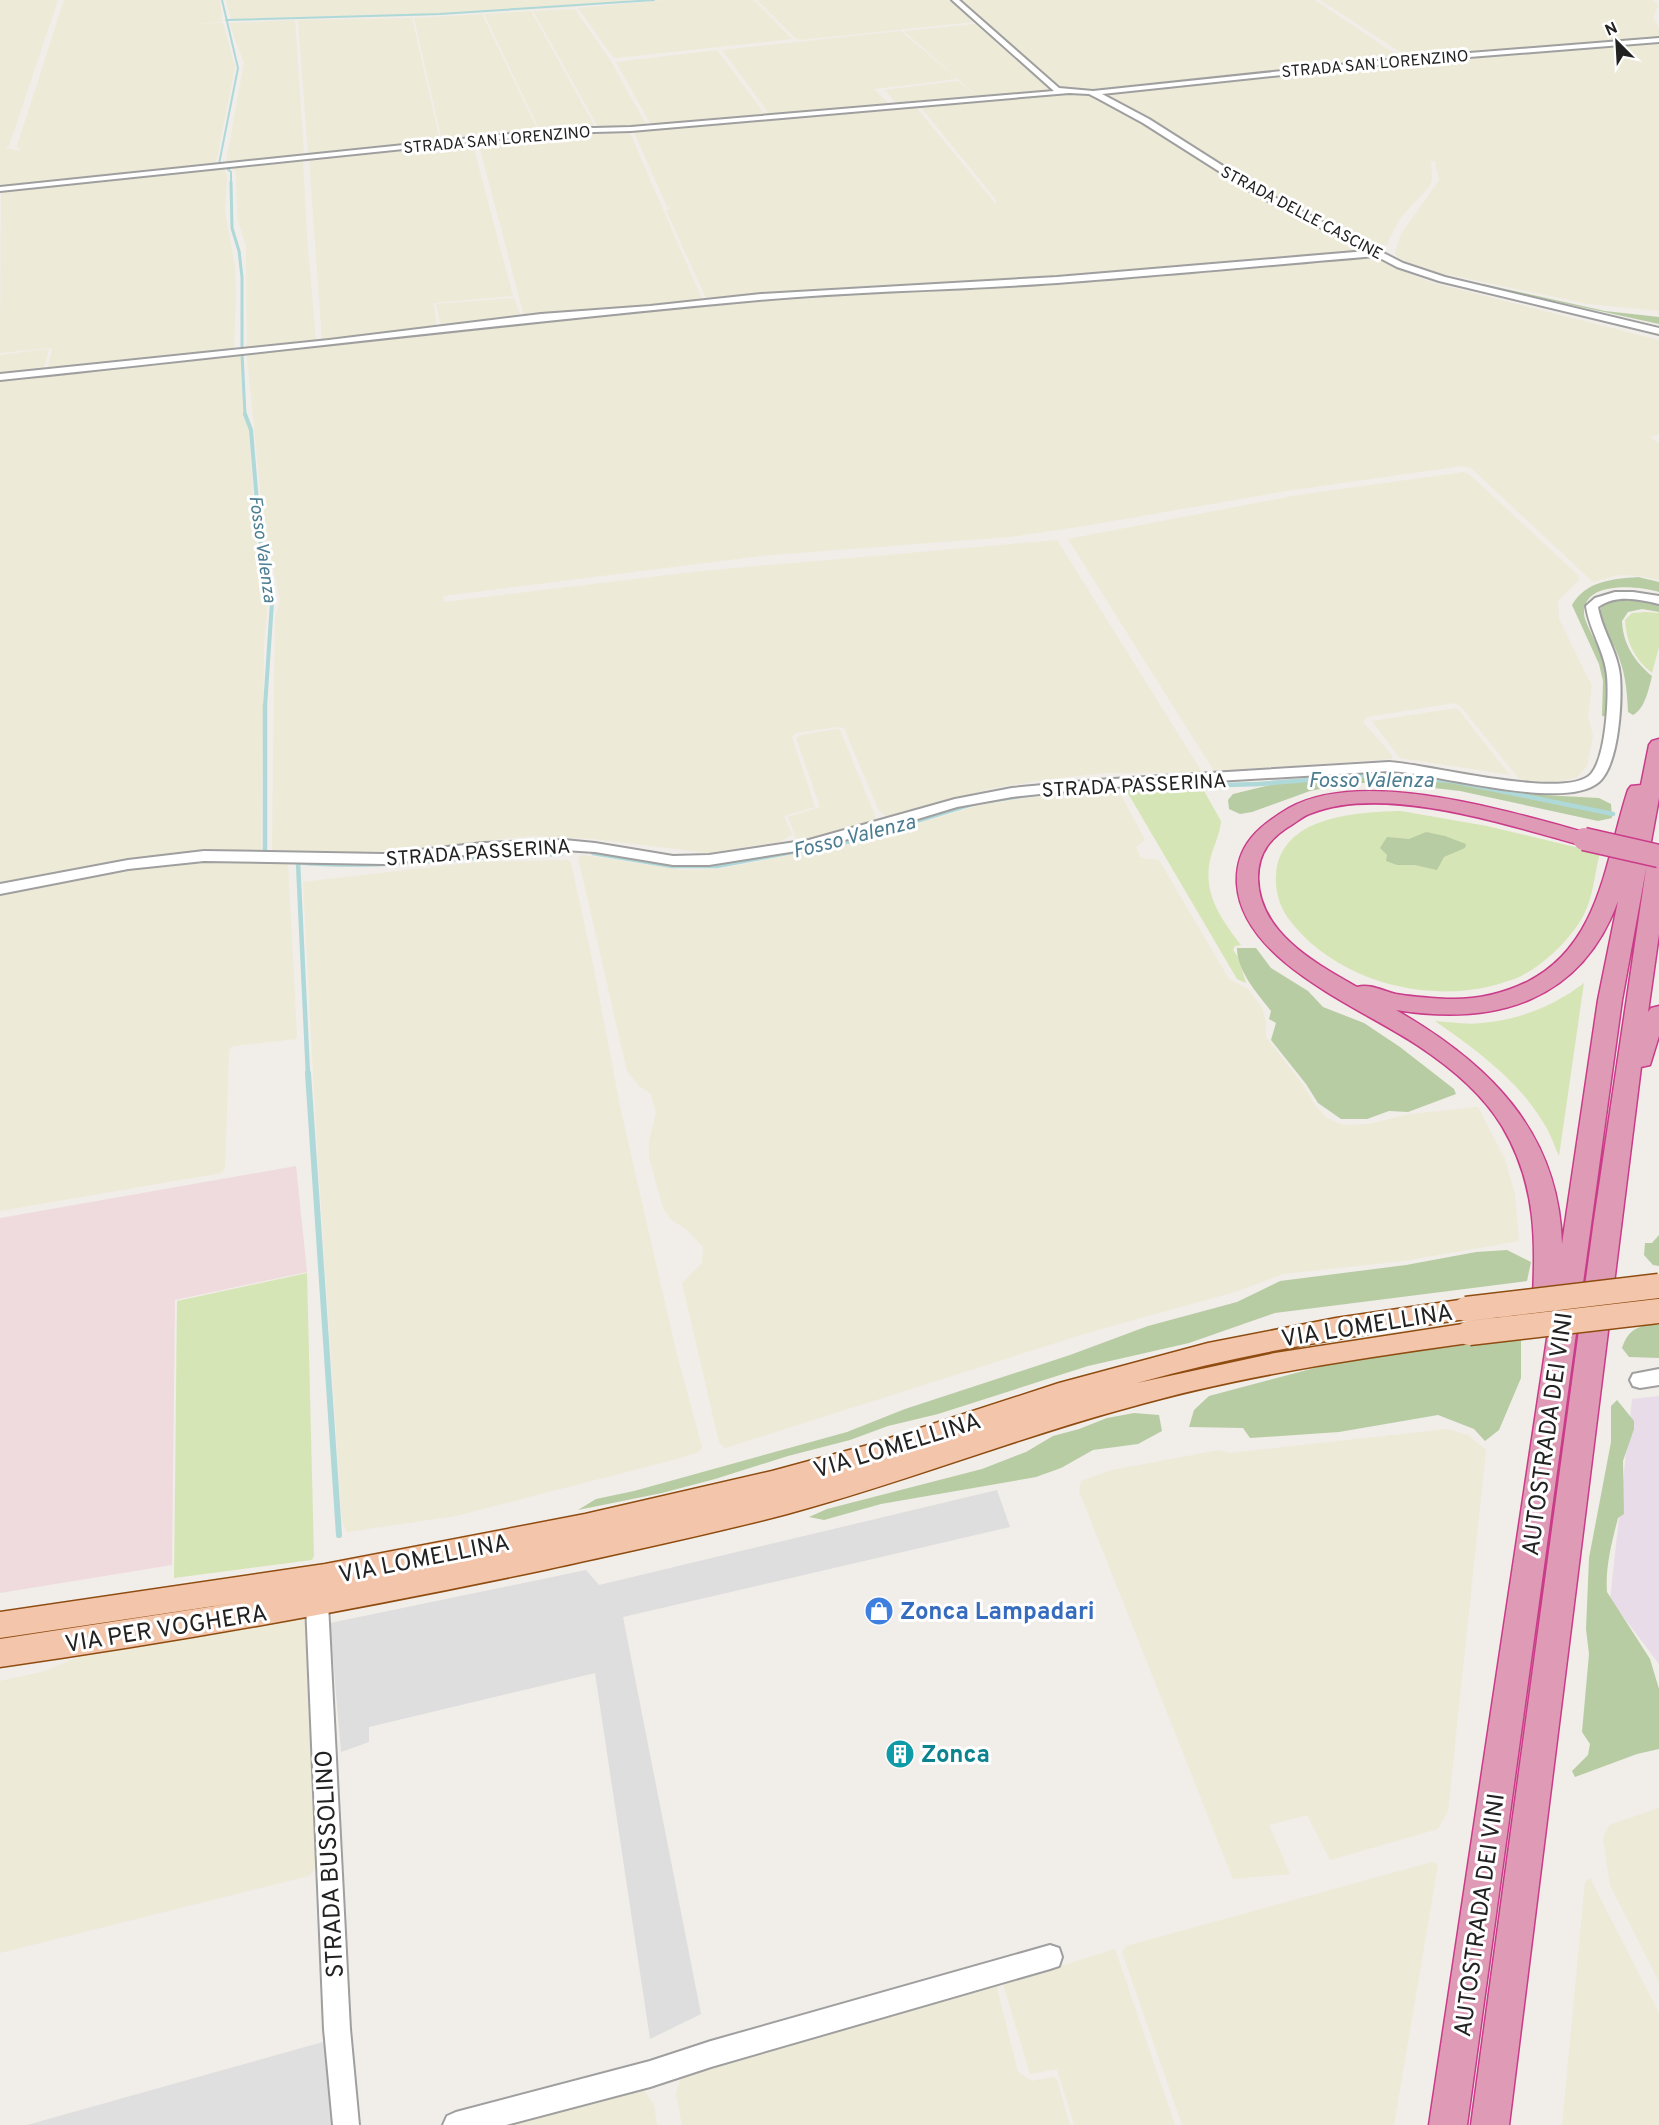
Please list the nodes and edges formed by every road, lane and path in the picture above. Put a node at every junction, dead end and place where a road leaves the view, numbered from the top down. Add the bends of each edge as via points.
1 (955, 0) edge
2 (1659, 40) edge
3 (1066, 92) junction
4 (1093, 93) junction
5 (0, 189) edge
6 (1380, 253) junction
7 (1659, 331) edge
8 (0, 377) edge
9 (1659, 600) edge
10 (1659, 730) edge
11 (1659, 745) edge
12 (1659, 856) edge
13 (0, 888) edge
14 (1310, 970) junction
15 (1659, 1014) edge
16 (1607, 1220) junction
17 (1659, 1286) edge
18 (1659, 1311) edge
19 (1468, 1321) junction
20 (1543, 1461) junction
21 (324, 1594) junction
22 (0, 1625) edge
23 (0, 1653) edge
24 (1050, 1957) dead end
25 (346, 2125) edge
26 (456, 2125) edge
27 (1448, 2125) edge
28 (1490, 2125) edge

1 - 3 street, STRADA DELLE CASCINE via 1049,85
2 - 4 street, STRADA SAN LORENZINO via 1406,60
3 - 4 street, STRADA DELLE CASCINE
3 - 5 street, STRADA SAN LORENZINO via 631,129 557,131
4 - 6 street, STRADA DELLE CASCINE via 1146,121 1261,194
6 - 7 street, STRADA DELLE CASCINE via 1415,271 1442,279
6 - 8 street via 1057,280 761,297 444,327 329,343
9 - 13 street, STRADA PASSERINA via 1627,594 1598,600 1592,606 1613,669 1610,738 1594,780 1574,788 1523,787 1402,767 1245,779 1069,784 967,801 845,836 725,858 683,861 570,845 483,848 390,859 202,856 156,860
10 - 14 highway via 1628,820 1614,884 1591,937 1572,960 1541,984 1482,1006 1419,1006 1385,1000
11 - 20 highway, AUTOSTRADA DEI VINI via 1610,1000
12 - 14 highway, bridge via 1491,814 1396,798 1333,801 1283,819 1260,837 1250,855 1246,885 1260,922 1274,940
12 - 16 highway, AUTOSTRADA DEI VINI
14 - 20 highway via 1462,1064 1492,1092 1518,1128 1546,1210
15 - 16 highway via 1646,1038 1621,1183
16 - 28 highway, AUTOSTRADA DEI VINI
17 - 19 main road, bridge
18 - 19 main road, bridge
19 - 21 main road, VIA LOMELLINA via 1207,1377 1084,1409 784,1503 608,1544
20 - 27 highway, AUTOSTRADA DEI VINI
21 - 22 main road, VIA PER VOGHERA
21 - 23 main road, VIA PER VOGHERA
21 - 25 street, STRADA BUSSOLINO via 337,2029
24 - 26 street via 650,2074

